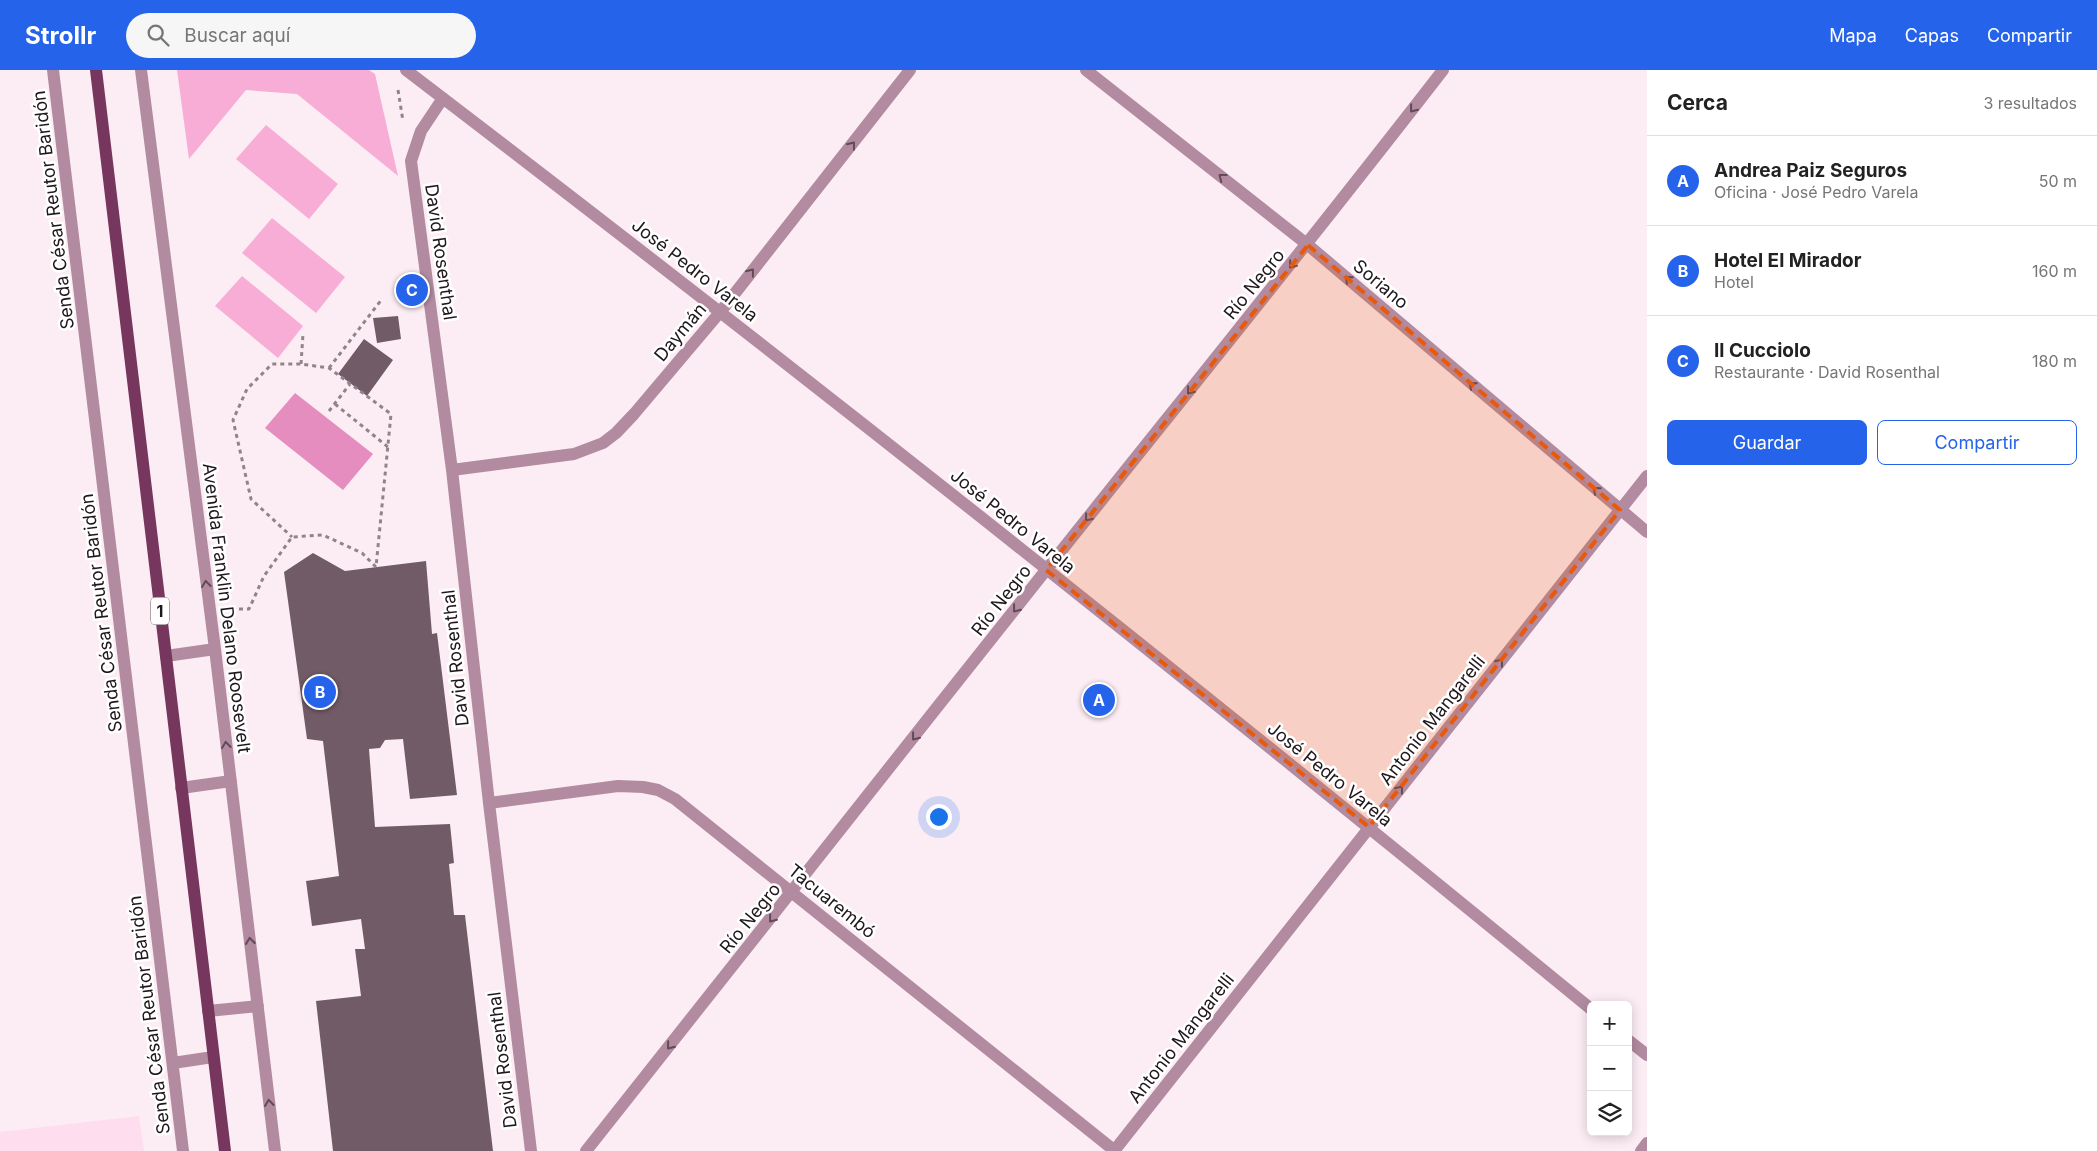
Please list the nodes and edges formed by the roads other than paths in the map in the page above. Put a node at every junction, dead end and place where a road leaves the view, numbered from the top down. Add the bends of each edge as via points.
1 (53, 70) edge
2 (96, 70) edge
3 (141, 70) edge
4 (406, 70) edge
5 (910, 70) edge
6 (1086, 70) edge
7 (1443, 70) edge
8 (443, 98) junction
9 (1308, 245) junction
10 (721, 311) junction
11 (452, 470) junction
12 (1647, 476) edge
13 (1620, 510) junction
14 (1647, 532) edge
15 (1046, 570) junction
16 (214, 649) junction
17 (166, 656) junction
18 (231, 781) junction
19 (181, 788) junction
20 (489, 804) junction
21 (1369, 827) junction
22 (793, 892) junction
23 (258, 1006) junction
24 (1587, 1006) edge
25 (208, 1011) junction
26 (1632, 1043) edge
27 (1647, 1055) edge
28 (213, 1058) junction
29 (173, 1064) junction
30 (1647, 1143) edge
31 (183, 1151) edge
32 (225, 1151) edge
33 (275, 1151) edge
34 (531, 1151) edge
35 (586, 1151) edge
36 (1114, 1151) edge
37 (1641, 1151) edge

1 - 29 street, Senda César Reutor Baridón
2 - 17 main road, 1
16 -> 3 street, Avenida Franklin Delano Roosevelt
4 - 8 street, José Pedro Varela
10 -> 5 street, Daymán
9 -> 6 street, Soriano
7 -> 9 street, Río Negro
8 - 10 street, José Pedro Varela
8 - 11 street, David Rosenthal via 421,131 411,161
13 -> 9 street, Soriano
9 -> 15 street, Río Negro
10 - 11 street, Daymán via 634,414 603,443 574,454
10 - 15 street, José Pedro Varela
11 - 20 street, David Rosenthal
12 - 13 street, Antonio Mangarelli
13 - 14 street, Soriano
21 -> 13 street, Antonio Mangarelli
15 - 21 street, José Pedro Varela
15 -> 22 street, Río Negro
16 - 17 street
18 -> 16 street, Avenida Franklin Delano Roosevelt
17 - 19 main road, 1
18 - 19 street
23 -> 18 street, Avenida Franklin Delano Roosevelt
19 - 25 main road, 1
20 - 22 street, Tacuarembó via 618,786 658,790 693,813
20 - 34 street, David Rosenthal
21 - 24 street, José Pedro Varela
21 - 36 street, Antonio Mangarelli
22 -> 35 street, Río Negro
22 - 36 street, Tacuarembó
23 - 25 street
33 -> 23 street, Avenida Franklin Delano Roosevelt
25 - 28 main road, 1
26 - 27 street
28 - 29 street
28 - 32 main road, 1
29 - 31 street, Senda César Reutor Baridón
30 - 37 street

